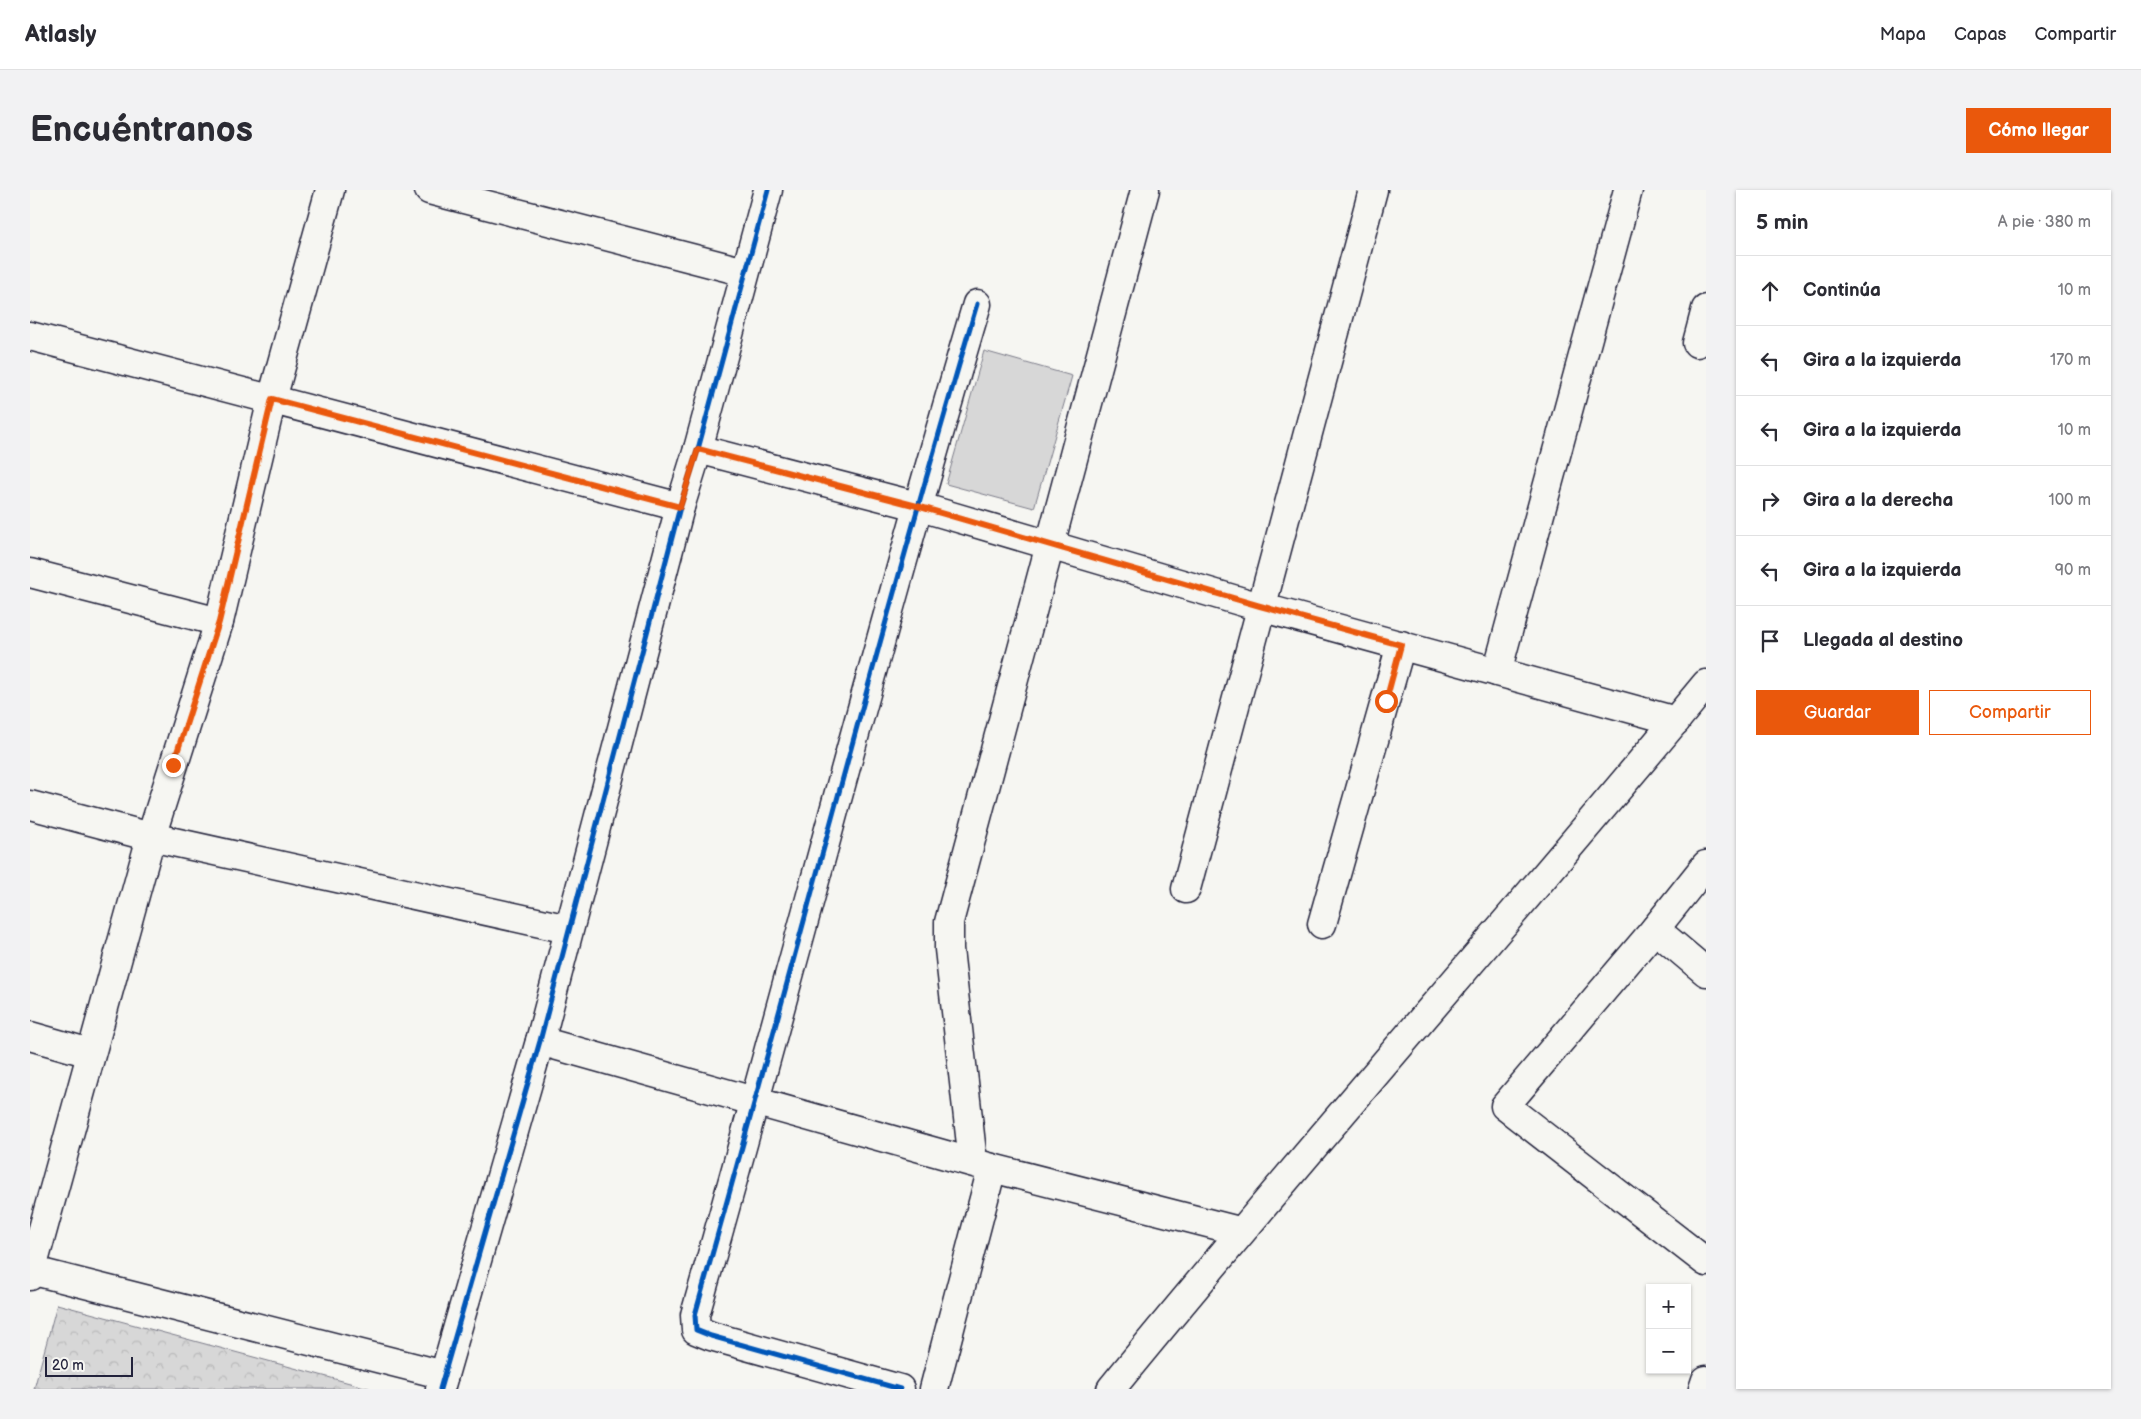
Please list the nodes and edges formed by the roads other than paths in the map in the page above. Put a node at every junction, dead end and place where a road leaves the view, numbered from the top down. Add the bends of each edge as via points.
1 (330, 190) edge
2 (430, 190) edge
3 (768, 190) edge
4 (1145, 190) edge
5 (1373, 190) edge
6 (1628, 190) edge
7 (745, 272) junction
8 (977, 304) dead end
9 (1706, 309) edge
10 (30, 336) edge
11 (1697, 342) dead end
12 (272, 399) junction
13 (698, 449) junction
14 (917, 506) junction
15 (680, 507) junction
16 (1049, 545) junction
17 (30, 573) edge
18 (1260, 606) junction
19 (219, 622) junction
20 (1401, 645) junction
21 (1496, 672) junction
22 (1706, 684) edge
23 (1676, 721) junction
24 (30, 805) edge
25 (151, 837) junction
26 (1706, 865) edge
27 (1186, 889) dead end
28 (1322, 924) dead end
29 (568, 929) junction
30 (1655, 929) junction
31 (1706, 972) edge
32 (30, 1036) edge
33 (540, 1041) junction
34 (90, 1053) junction
35 (756, 1102) junction
36 (982, 1165) junction
37 (1239, 1231) junction
38 (1706, 1262) edge
39 (31, 1272) edge
40 (1706, 1380) edge
41 (442, 1382) edge
42 (900, 1389) edge
43 (934, 1389) edge
44 (1111, 1389) edge
45 (1703, 1389) edge

1 - 12 street
2 - 7 street
3 - 7 street
4 - 16 street
5 - 18 street
6 - 21 street
7 - 13 street
8 - 14 street
9 - 11 street
10 - 12 street
12 - 15 street
12 - 19 street
13 - 14 street
13 - 15 street
14 - 16 street
14 - 35 street
15 - 29 street
16 - 18 street
16 - 36 street via 949,922 949,949
17 - 19 street
18 - 20 street
18 - 27 street
19 - 25 street
20 - 21 street
20 - 28 street
21 - 23 street
22 - 23 street
23 - 37 street via 1334,1125
24 - 25 street
25 - 29 street
25 - 34 street
26 - 30 street
29 - 33 street
30 - 31 street
30 - 38 street via 1505,1106
32 - 34 street
33 - 35 street
33 - 41 street
34 - 39 street
35 - 36 street
35 - 42 street via 695,1315 696,1330
36 - 37 street
36 - 43 street
37 - 44 street
39 - 41 street
40 - 45 street

